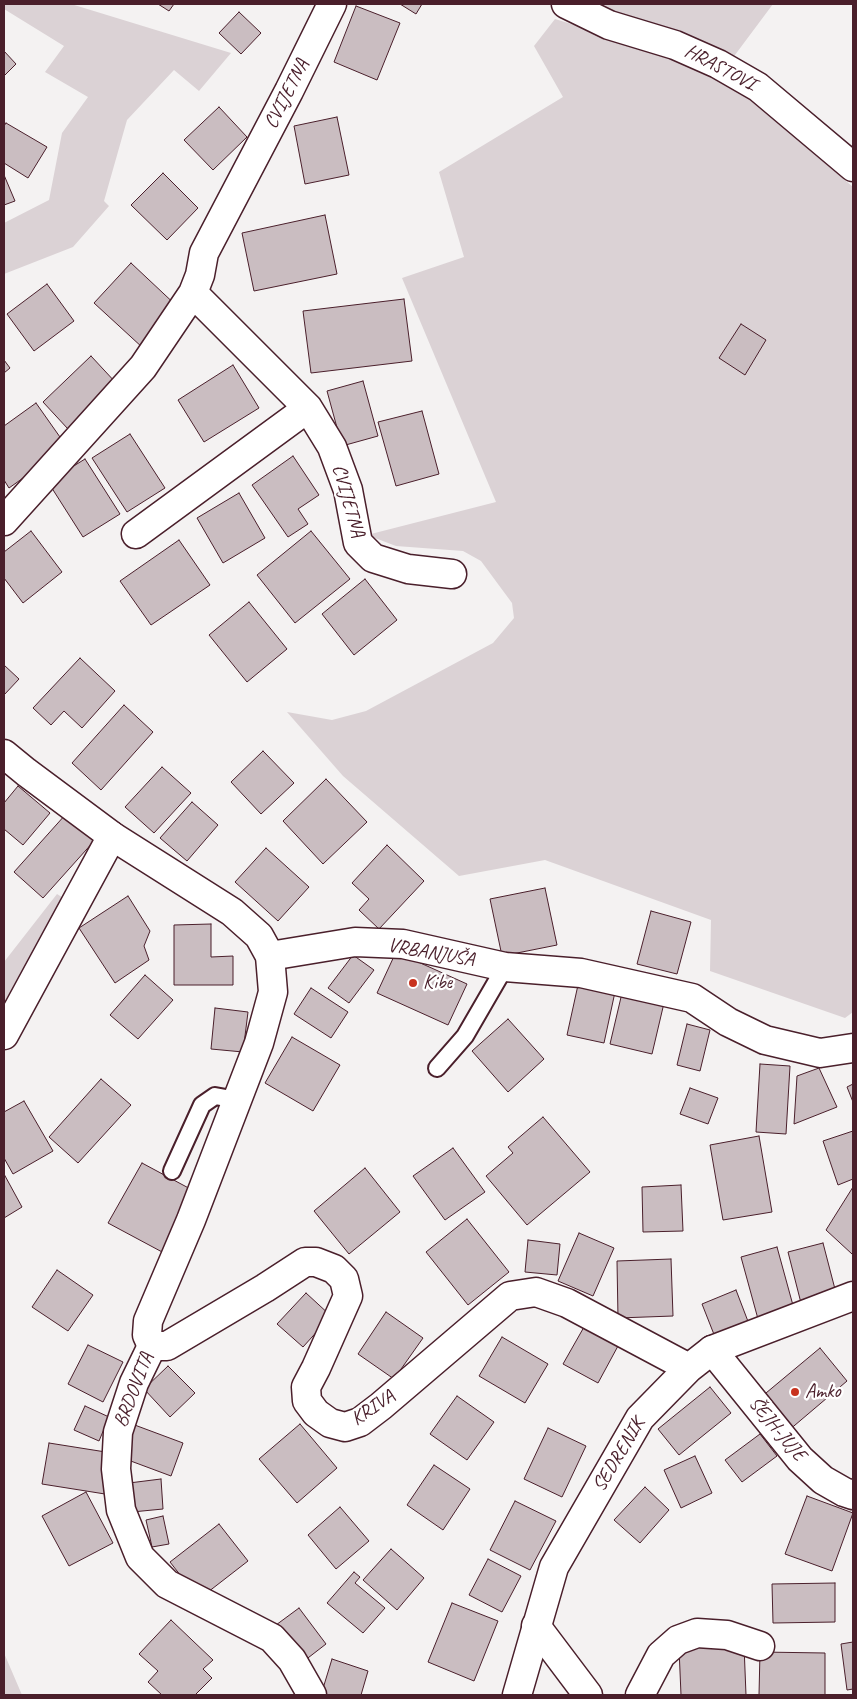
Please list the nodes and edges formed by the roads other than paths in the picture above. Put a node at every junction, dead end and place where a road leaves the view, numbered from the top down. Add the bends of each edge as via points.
1 (332, 4) edge
2 (566, 4) edge
3 (853, 167) edge
4 (193, 293) junction
5 (308, 408) junction
6 (4, 521) edge
7 (136, 534) dead end
8 (452, 574) dead end
9 (4, 754) edge
10 (112, 836) junction
11 (270, 956) junction
12 (505, 967) junction
13 (4, 1035) edge
14 (853, 1048) edge
15 (437, 1068) dead end
16 (237, 1100) junction
17 (172, 1171) dead end
18 (853, 1296) edge
19 (152, 1346) junction
20 (712, 1350) junction
21 (689, 1368) junction
22 (853, 1494) edge
23 (536, 1626) junction
24 (760, 1646) dead end
25 (312, 1695) edge
26 (517, 1695) edge
27 (588, 1695) edge
28 (640, 1695) edge

1 - 4 street, CVIJETNA via 204,254
2 - 3 street, HRASTOVI via 609,25 675,45 734,73 758,87
4 - 5 street, CVIJETNA
4 - 6 street, CVIJETNA via 143,368
5 - 7 street
5 - 8 street, CVIJETNA via 332,447 348,490 358,543 373,558 408,569
9 - 10 street
10 - 11 street via 232,912 259,936
10 - 13 street
11 - 12 street, VRBANJUŠA via 355,942 403,944
11 - 16 street, BRDOVITA via 273,992 259,1043
12 - 14 street, VRBANJUŠA via 581,972 692,998 728,1022 765,1040 820,1053
12 - 15 lane via 465,1036
16 - 17 lane via 215,1096 202,1105
16 - 19 street, BRDOVITA via 148,1321 147,1335
18 - 20 street, SEDRENIK
19 - 21 street, KRIVA via 167,1346 305,1262 316,1262 334,1269 344,1279 348,1296 306,1387 307,1401 330,1423 345,1427 360,1422 510,1296 536,1292 567,1303
19 - 25 street, BRDOVITA via 134,1383 118,1432 116,1469 122,1510 140,1557 167,1584 272,1638 292,1660
20 - 21 street, SEDRENIK
20 - 22 street, ŠEJH-JUJE via 800,1459 823,1480
21 - 23 street, SEDRENIK via 640,1418 554,1567
23 - 26 street, SEDRENIK
23 - 27 street
24 - 28 street via 720,1634 697,1633 678,1640 661,1655

